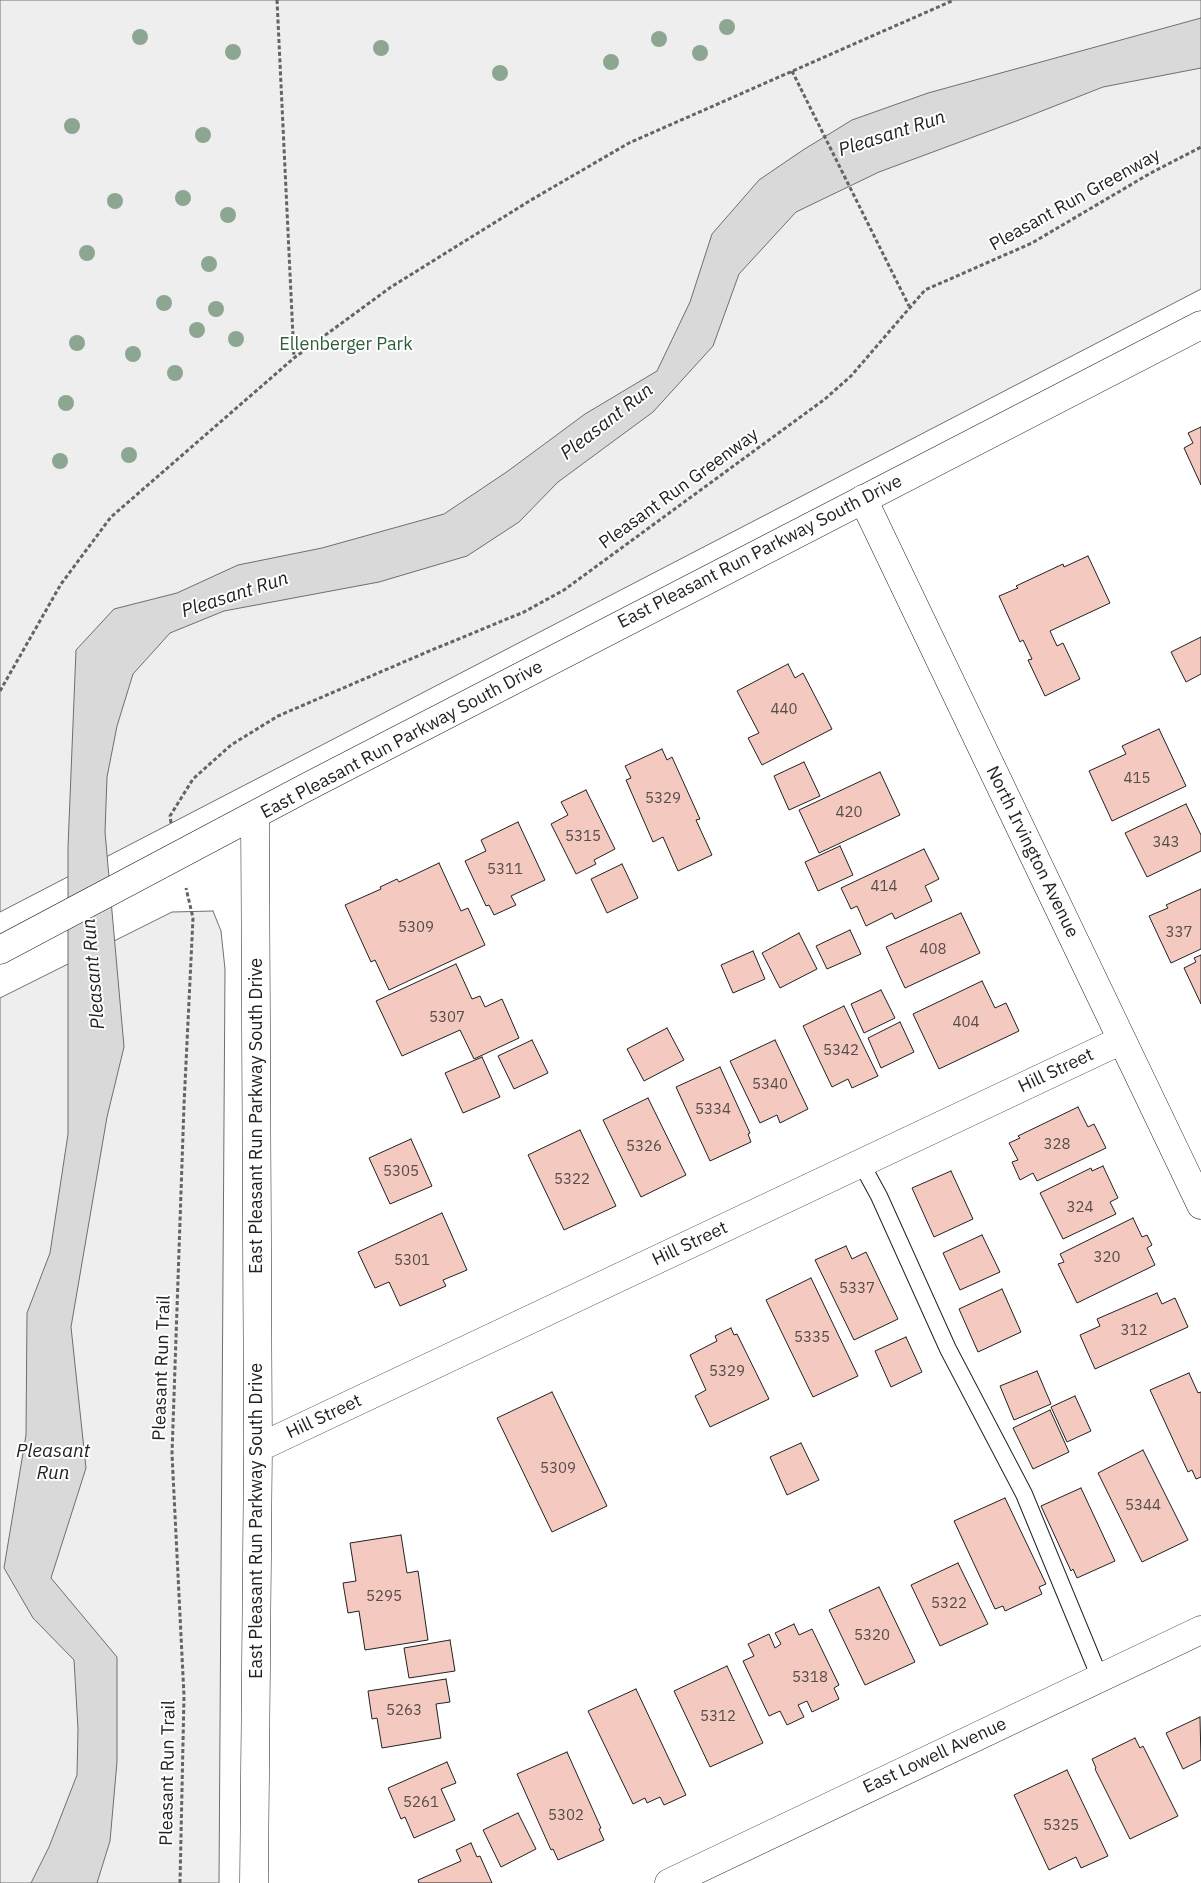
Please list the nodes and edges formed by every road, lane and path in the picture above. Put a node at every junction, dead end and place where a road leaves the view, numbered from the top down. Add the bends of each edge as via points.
1 (277, 0) edge
2 (954, 0) edge
3 (792, 71) junction
4 (1201, 147) edge
5 (909, 306) junction
6 (1201, 325) edge
7 (294, 358) junction
8 (863, 499) junction
9 (0, 691) edge
10 (255, 816) junction
11 (171, 824) dead end
12 (173, 858) junction
13 (0, 950) edge
14 (1122, 1040) junction
15 (861, 1163) junction
16 (1201, 1205) edge
17 (258, 1448) junction
18 (1201, 1630) edge
19 (1100, 1678) junction
20 (180, 1883) edge
21 (254, 1883) edge
22 (669, 1883) edge

1 - 7 path
2 - 3 path
3 - 5 path
3 - 7 path via 629,143 392,287
4 - 5 path, Pleasant Run Greenway via 1032,243 925,290
5 - 11 path, Pleasant Run Greenway via 851,376 825,399 564,590 524,612 278,716 231,745 193,779 170,816
6 - 8 street, East Pleasant Run Parkway South Drive
7 - 9 path via 111,517 61,584
8 - 10 street, East Pleasant Run Parkway South Drive
8 - 14 street, North Irvington Avenue
10 - 12 street
10 - 17 street, East Pleasant Run Parkway South Drive
12 - 13 street
12 - 20 path, Pleasant Run Trail via 190,901 193,918 172,1454 184,1696
14 - 15 street, Hill Street
14 - 16 street, North Irvington Avenue
15 - 17 street, Hill Street
15 - 19 lane via 948,1350 1024,1494
17 - 21 street, East Pleasant Run Parkway South Drive
18 - 19 street, East Lowell Avenue
19 - 22 street, East Lowell Avenue

